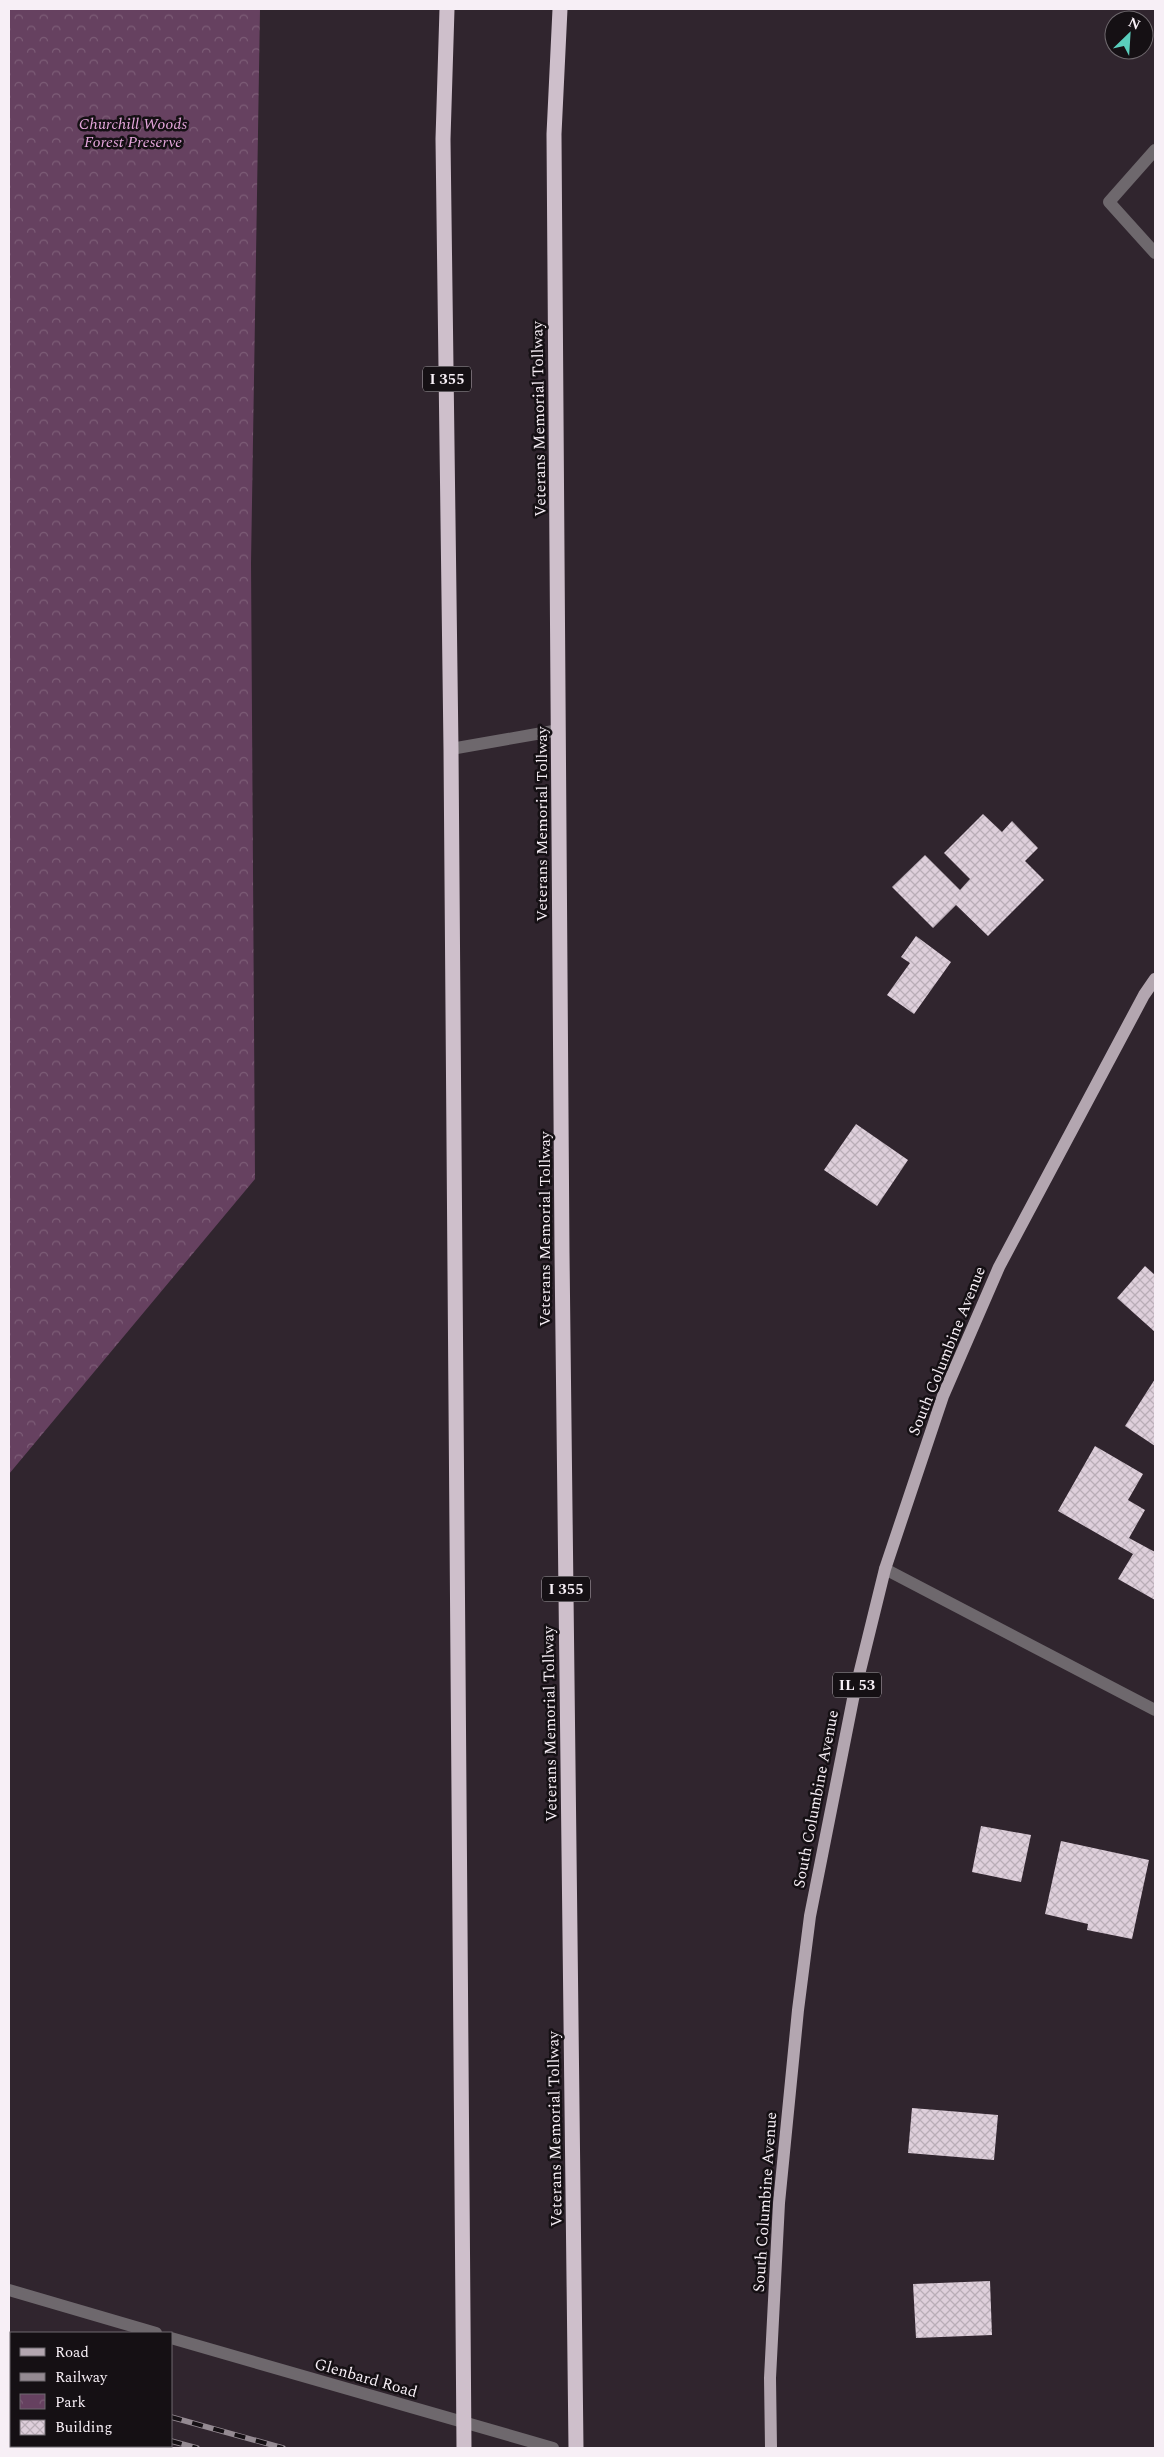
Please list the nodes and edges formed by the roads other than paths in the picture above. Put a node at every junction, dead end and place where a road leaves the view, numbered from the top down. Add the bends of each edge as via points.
1 (447, 9) edge
2 (560, 9) edge
3 (1155, 150) edge
4 (1155, 253) edge
5 (559, 730) junction
6 (451, 749) junction
7 (1155, 979) edge
8 (885, 1569) junction
9 (1155, 1710) edge
10 (9, 2290) edge
11 (153, 2332) edge
12 (172, 2338) edge
13 (464, 2448) edge
14 (553, 2448) edge
15 (576, 2448) edge
16 (771, 2448) edge

1 - 6 highway, I 355 via 444,139
2 - 5 highway, Veterans Memorial Tollway / I 355 via 554,134
3 - 4 street via 1109,202
5 - 6 street
5 - 15 highway, Veterans Memorial Tollway / I 355
6 - 13 highway, I 355
7 - 8 main road, South Columbine Avenue / IL 53 via 999,1267 943,1396
8 - 9 street
8 - 16 main road, South Columbine Avenue / IL 53 via 853,1699 810,1916 779,2203 770,2378
10 - 11 street
12 - 14 street, Glenbard Road

